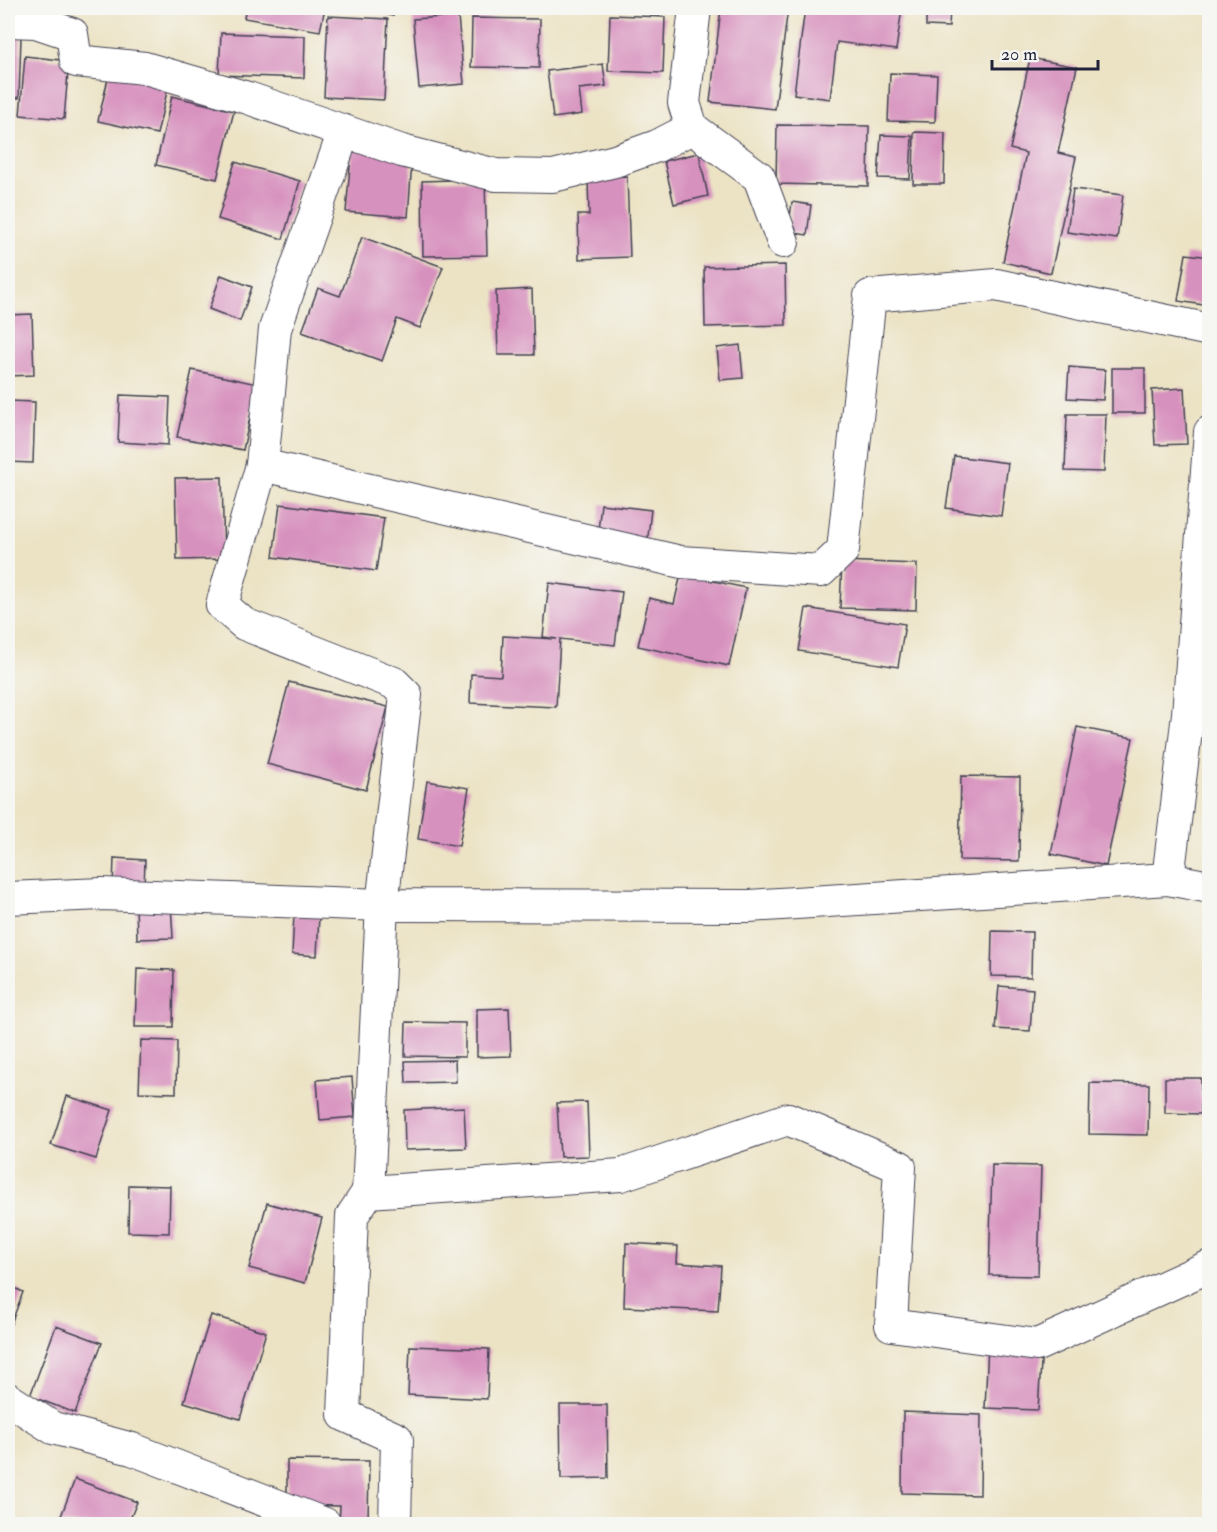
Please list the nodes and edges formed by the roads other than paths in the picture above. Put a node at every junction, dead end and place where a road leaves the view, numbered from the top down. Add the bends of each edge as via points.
1 (695, 8) edge
2 (8, 21) edge
3 (692, 128) junction
4 (344, 131) junction
5 (783, 242) dead end
6 (1209, 330) edge
7 (1209, 432) edge
8 (262, 465) junction
9 (1168, 879) junction
10 (1209, 887) edge
11 (8, 898) edge
12 (382, 905) junction
13 (368, 1192) junction
14 (1209, 1266) edge
15 (8, 1399) edge
16 (325, 1524) edge
17 (395, 1524) edge

1 - 3 street via 684,103
2 - 4 street via 36,22 72,34 76,61 145,68
3 - 4 street via 615,161 553,176 496,175 402,151
3 - 5 street via 759,177
4 - 8 street via 275,329
6 - 8 street via 996,285 870,296 843,550 821,571 681,562
7 - 9 street via 1188,714
8 - 12 street via 222,605 244,624 394,682 406,695
9 - 10 street
9 - 12 street via 749,906
11 - 12 street via 102,894
12 - 13 street
13 - 14 street via 621,1174 788,1119 900,1167 891,1324 1037,1345
13 - 17 street via 352,1216 344,1415 397,1439
15 - 16 street via 53,1428 132,1449

